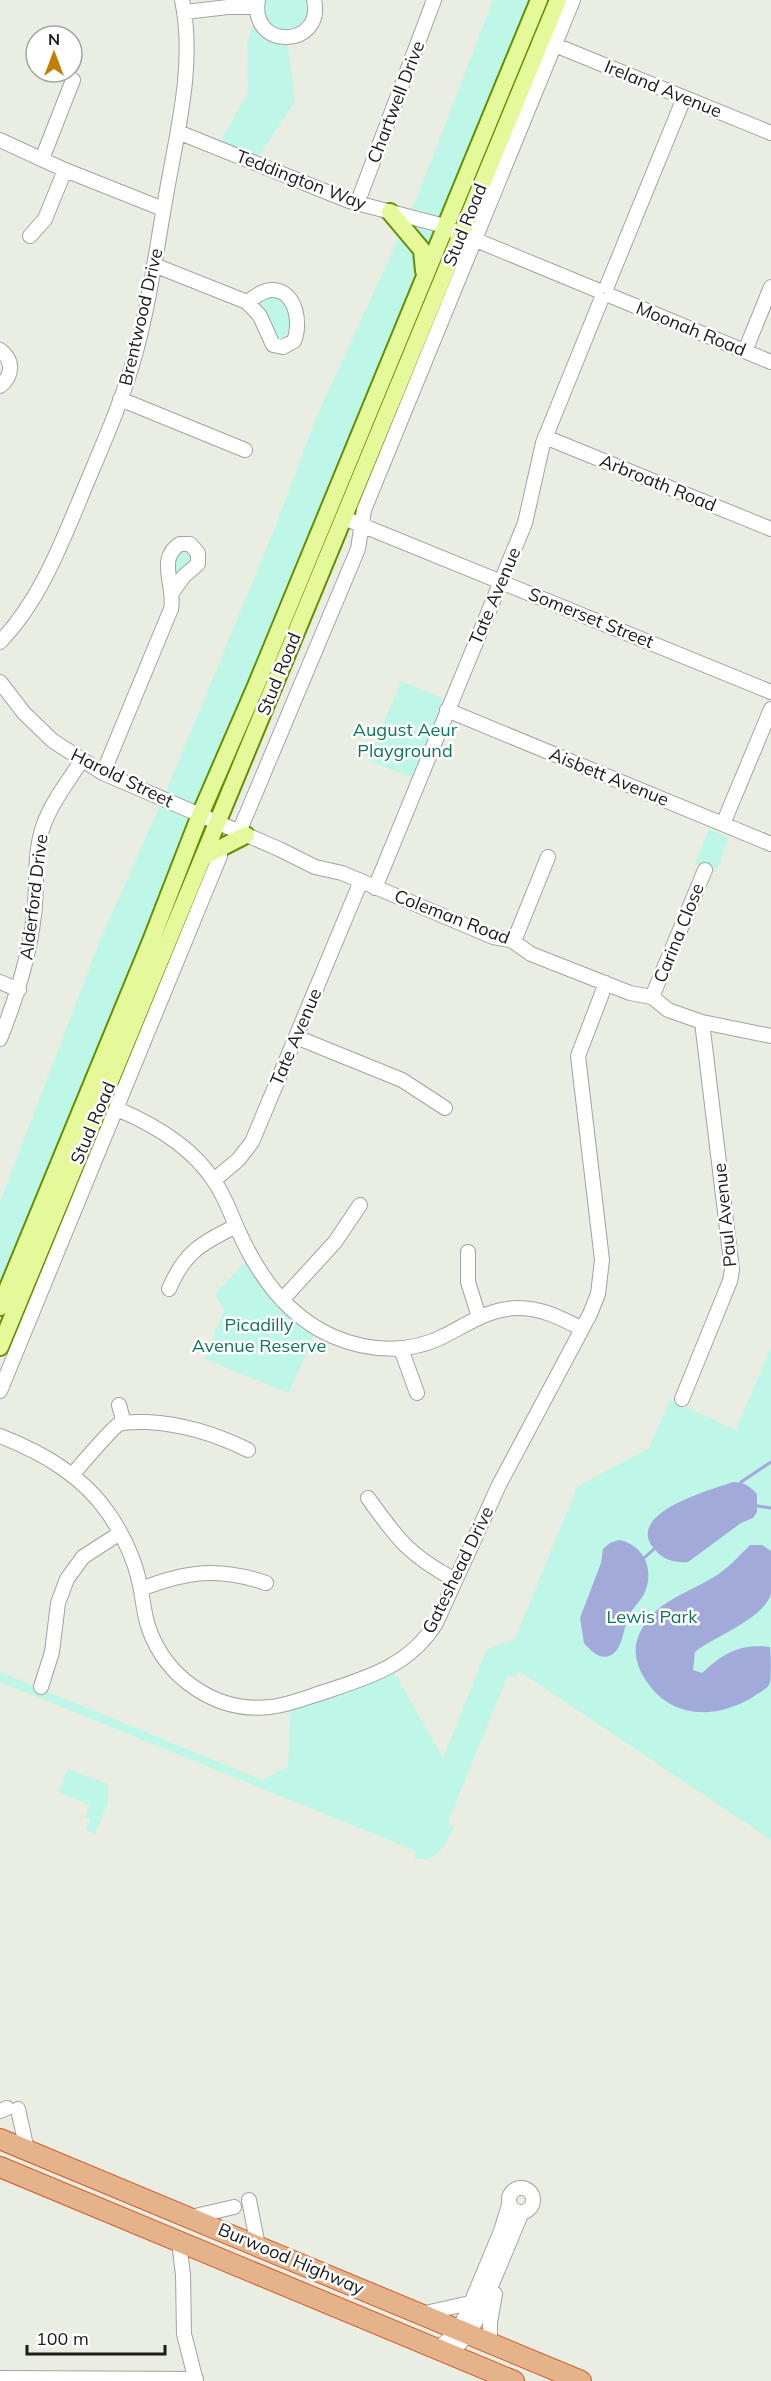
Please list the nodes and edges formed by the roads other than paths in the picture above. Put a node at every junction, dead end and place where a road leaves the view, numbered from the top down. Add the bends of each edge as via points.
1 (314, 0) edge
2 (434, 0) edge
3 (540, 0) edge
4 (558, 0) edge
5 (573, 0) edge
6 (258, 3) edge
7 (183, 6) edge
8 (555, 45) junction
9 (71, 84) edge
10 (684, 98) junction
11 (178, 132) junction
12 (771, 133) edge
13 (0, 140) edge
14 (42, 159) junction
15 (65, 170) junction
16 (357, 204) junction
17 (163, 209) junction
18 (390, 212) junction
19 (445, 227) junction
20 (30, 236) dead end
21 (468, 237) junction
22 (154, 265) junction
23 (424, 278) junction
24 (771, 287) edge
25 (604, 293) junction
26 (247, 302) dead end
27 (0, 350) edge
28 (745, 351) junction
29 (771, 362) edge
30 (0, 386) edge
31 (120, 399) junction
32 (545, 437) junction
33 (245, 450) dead end
34 (344, 518) junction
35 (362, 526) junction
36 (771, 530) edge
37 (501, 581) junction
38 (173, 591) dead end
39 (0, 642) edge
40 (0, 682) edge
41 (771, 692) edge
42 (771, 709) edge
43 (447, 710) junction
44 (81, 760) junction
45 (103, 773) junction
46 (200, 815) junction
47 (218, 823) junction
48 (723, 824) junction
49 (243, 833) junction
50 (771, 844) edge
51 (548, 857) dead end
52 (208, 865) junction
53 (705, 870) dead end
54 (361, 881) junction
55 (375, 888) junction
56 (514, 941) junction
57 (0, 982) edge
58 (606, 983) junction
59 (19, 990) junction
60 (652, 997) junction
61 (702, 1022) junction
62 (771, 1036) edge
63 (296, 1037) junction
64 (0, 1039) edge
65 (445, 1108) dead end
66 (117, 1109) junction
67 (214, 1180) junction
68 (360, 1205) dead end
69 (236, 1226) junction
70 (468, 1252) dead end
71 (169, 1289) dead end
72 (282, 1300) junction
73 (0, 1307) edge
74 (479, 1317) junction
75 (582, 1329) junction
76 (0, 1347) edge
77 (401, 1349) junction
78 (0, 1391) edge
79 (417, 1393) dead end
80 (682, 1399) dead end
81 (119, 1405) dead end
82 (124, 1423) junction
83 (0, 1436) edge
84 (248, 1450) dead end
85 (72, 1475) junction
86 (368, 1498) dead end
87 (120, 1533) junction
88 (455, 1580) junction
89 (266, 1583) dead end
90 (141, 1589) junction
91 (41, 1687) dead end
92 (8, 2110) edge
93 (2, 2144) edge
94 (27, 2150) junction
95 (0, 2167) edge
96 (249, 2200) dead end
97 (509, 2205) junction
98 (234, 2207) dead end
99 (522, 2212) junction
100 (191, 2217) junction
101 (230, 2234) junction
102 (179, 2241) junction
103 (258, 2246) junction
104 (226, 2260) junction
105 (497, 2274) junction
106 (470, 2303) junction
107 (421, 2314) junction
108 (463, 2332) junction
109 (490, 2343) junction
110 (444, 2351) junction
111 (0, 2378) edge
112 (196, 2380) edge
113 (514, 2381) edge
114 (581, 2381) edge

1 - 6 street via 315,14 310,26 300,35 287,38 274,36 263,27 257,14
2 - 16 street, Chartwell Drive
3 - 19 main road, Stud Road
4 - 21 main road, Stud Road
5 - 8 street, Stud Road
6 - 7 street
7 - 11 street, Brentwood Drive via 186,64
8 - 10 street, Ireland Avenue
8 - 21 street, Stud Road
9 - 14 street
10 - 12 street, Ireland Avenue
10 - 25 street, Tate Avenue
11 - 16 street, Teddington Way
11 - 17 street, Brentwood Drive
13 - 14 street
14 - 15 street
15 - 17 street
15 - 20 street via 45,219
16 - 18 street, Teddington Way
17 - 22 street, Brentwood Drive
18 - 19 street, Teddington Way
18 - 23 main road via 422,250
19 - 21 street, Teddington Way
19 - 23 main road, Stud Road
21 - 25 street, Moonah Road
21 - 34 main road, Stud Road
21 - 35 street, Stud Road via 368,500
22 - 26 street
22 - 31 street, Brentwood Drive via 139,339
23 - 46 main road, Stud Road
24 - 28 street
25 - 28 street, Moonah Road
25 - 32 street, Tate Avenue
27 - 30 street via 10,366 9,375
28 - 29 street, Moonah Road
31 - 33 street
31 - 39 street, Brentwood Drive via 47,573
32 - 36 street, Arbroath Road
32 - 37 street, Tate Avenue via 525,523
34 - 35 street, Somerset Street
34 - 47 main road, Stud Road
35 - 37 street, Somerset Street
35 - 49 street, Stud Road via 358,549
37 - 41 street, Somerset Street
37 - 43 street, Tate Avenue
38 - 45 street via 171,609
40 - 44 street, Harold Street via 44,733
42 - 48 street
43 - 48 street, Aisbett Avenue
43 - 55 street, Tate Avenue
44 - 45 street, Harold Street
44 - 59 street, Alderford Drive via 42,831 32,934
45 - 46 street, Harold Street
46 - 47 street, Coleman Road
46 - 73 main road, Stud Road
47 - 49 street, Coleman Road
47 - 52 main road, Stud Road
48 - 50 street, Aisbett Avenue
49 - 52 main road
49 - 54 street, Coleman Road via 315,867
51 - 56 street
52 - 66 street
52 - 76 main road, Stud Road
53 - 60 street, Carina Close
54 - 55 street, Coleman Road
54 - 63 street, Tate Avenue
55 - 56 street, Coleman Road via 497,939
56 - 58 street, Coleman Road via 531,954
57 - 59 street
58 - 60 street, Coleman Road via 634,995
58 - 75 street, Gateshead Drive via 578,1056 602,1260 598,1294
59 - 64 street, Alderford Drive
60 - 61 street, Coleman Road via 668,1010
61 - 62 street, Coleman Road
61 - 80 street, Paul Avenue via 732,1269
63 - 65 street via 402,1080
63 - 67 street, Tate Avenue via 252,1142
66 - 67 street via 166,1134
66 - 78 street
67 - 69 street
68 - 72 street via 335,1242
69 - 71 street via 190,1254
69 - 72 street via 256,1268
70 - 74 street via 468,1282
72 - 77 street via 310,1323 342,1340
74 - 75 street via 509,1309 528,1309 552,1314
74 - 77 street via 437,1339
75 - 88 street, Gateshead Drive
77 - 79 street
81 - 82 street
82 - 84 street via 188,1427
82 - 85 street via 113,1428
83 - 85 street, Gateshead Drive via 45,1456
85 - 87 street, Gateshead Drive via 102,1505
86 - 88 street via 406,1548
87 - 90 street, Gateshead Drive
87 - 91 street via 83,1557 67,1580 58,1603 52,1652
88 - 90 street, Gateshead Drive via 432,1630 399,1663 331,1690 269,1707 220,1701 179,1676 153,1639
89 - 90 street via 232,1573 201,1572 172,1577
92 - 94 street
93 - 94 highway, Burwood Highway
94 - 100 highway, Burwood Highway
95 - 102 highway, Burwood Highway
96 - 103 street
97 - 99 street
97 - 99 street via 513,2190 527,2190 532,2203
97 - 106 street
98 - 100 street
99 - 105 street
100 - 101 highway, Burwood Highway
101 - 103 highway, Burwood Highway
101 - 104 street
102 - 104 highway, Burwood Highway
102 - 112 street via 184,2334
103 - 107 highway, Burwood Highway
104 - 110 highway, Burwood Highway
105 - 108 street
105 - 109 street
106 - 107 street
106 - 108 street
107 - 108 highway, Burwood Highway
108 - 109 highway, Burwood Highway
108 - 110 street
109 - 114 highway, Burwood Highway
110 - 113 highway, Burwood Highway
111 - 112 street

